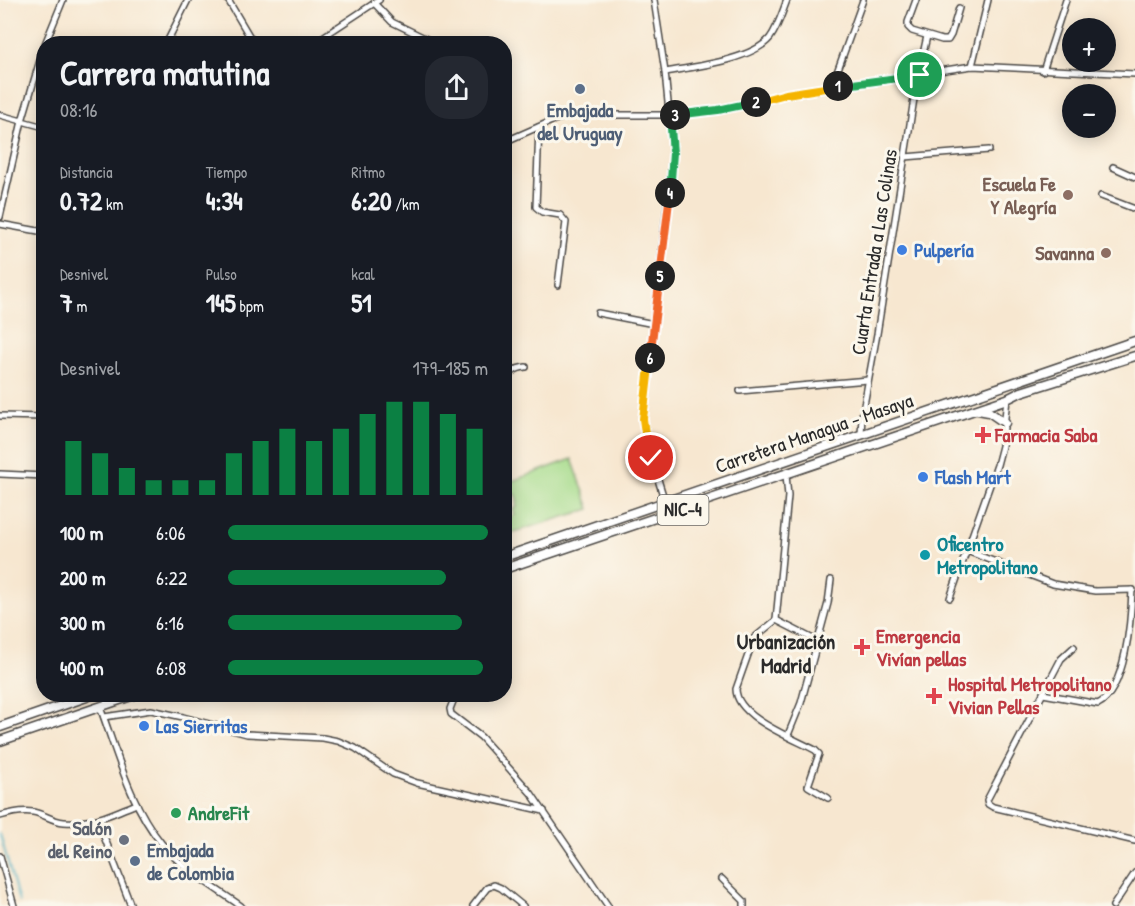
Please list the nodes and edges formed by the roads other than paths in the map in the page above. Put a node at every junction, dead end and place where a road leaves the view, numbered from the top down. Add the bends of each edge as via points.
1 (63, 0) edge
2 (228, 0) edge
3 (654, 0) edge
4 (787, 0) edge
5 (863, 0) edge
6 (916, 0) edge
7 (988, 0) edge
8 (1066, 0) edge
9 (186, 1) edge
10 (377, 2) edge
11 (959, 8) dead end
12 (48, 36) edge
13 (170, 36) edge
14 (249, 36) edge
15 (324, 36) edge
16 (421, 36) edge
17 (927, 36) junction
18 (972, 66) junction
19 (1043, 71) junction
20 (665, 72) junction
21 (36, 73) edge
22 (1135, 74) edge
23 (920, 75) junction
24 (832, 86) junction
25 (0, 115) edge
26 (670, 116) junction
27 (22, 121) junction
28 (36, 125) edge
29 (539, 127) junction
30 (512, 139) edge
31 (989, 150) dead end
32 (905, 157) junction
33 (1113, 167) dead end
34 (1135, 177) edge
35 (1101, 196) dead end
36 (1135, 209) edge
37 (0, 217) edge
38 (0, 224) edge
39 (36, 231) edge
40 (558, 285) dead end
41 (598, 312) dead end
42 (654, 324) junction
43 (1135, 341) edge
44 (1116, 347) junction
45 (1135, 351) edge
46 (1135, 356) edge
47 (1120, 362) junction
48 (526, 367) dead end
49 (512, 371) edge
50 (1041, 373) junction
51 (868, 380) junction
52 (740, 391) dead end
53 (1007, 399) junction
54 (958, 402) junction
55 (971, 411) junction
56 (0, 416) edge
57 (36, 417) edge
58 (1005, 423) junction
59 (861, 435) junction
60 (0, 474) edge
61 (786, 475) junction
62 (36, 476) edge
63 (665, 502) junction
64 (967, 551) junction
65 (512, 553) edge
66 (512, 566) edge
67 (831, 580) dead end
68 (1133, 590) edge
69 (950, 598) dead end
70 (776, 620) junction
71 (817, 641) junction
72 (1074, 647) dead end
73 (1043, 694) junction
74 (72, 702) edge
75 (114, 702) edge
76 (453, 702) edge
77 (100, 707) junction
78 (104, 717) junction
79 (16, 722) junction
80 (0, 727) edge
81 (0, 735) edge
82 (788, 735) junction
83 (0, 741) edge
84 (828, 798) dead end
85 (137, 804) junction
86 (544, 811) junction
87 (0, 816) edge
88 (98, 821) junction
89 (1135, 841) edge
90 (0, 856) edge
91 (1135, 873) edge
92 (722, 879) dead end
93 (14, 906) edge
94 (131, 906) edge
95 (241, 906) edge
96 (473, 906) edge
97 (523, 906) edge
98 (608, 906) edge
99 (744, 906) edge
100 (1113, 906) edge

1 - 12 street
2 - 14 street
3 - 20 street
4 - 20 street via 776,28 758,48
5 - 24 street
6 - 17 street via 908,27
7 - 18 street
8 - 19 street
9 - 13 street
10 - 15 street
10 - 16 street via 392,22
11 - 17 street via 948,40
17 - 23 street, Cuarta Entrada a Las Colinas
18 - 19 street
18 - 23 street
19 - 22 street
20 - 26 street
21 - 27 street
23 - 24 street
23 - 32 street, Cuarta Entrada a Las Colinas
24 - 26 street
25 - 27 street
26 - 29 street via 573,115
26 - 42 street via 673,153
27 - 28 street
27 - 37 street
29 - 30 street
29 - 40 street via 536,207 560,215 566,222
31 - 32 street
32 - 51 street, Cuarta Entrada a Las Colinas
33 - 34 street
35 - 36 street
38 - 39 street
41 - 42 street
42 - 63 street via 643,419
43 - 44 highway, Carretera Managua - Masaya / NIC-4
43 - 45 highway
44 - 47 highway via 1126,352
44 - 50 highway, Carretera Managua - Masaya / NIC-4
46 - 47 highway, Carretera Managua - Masaya / NIC-4
47 - 53 highway, Carretera Managua - Masaya / NIC-4
48 - 49 street
50 - 53 highway via 1020,383
50 - 54 highway, Carretera Managua - Masaya / NIC-4
51 - 52 street
51 - 59 street, Cuarta Entrada a Las Colinas
53 - 54 highway via 998,395
53 - 55 highway, Carretera Managua - Masaya / NIC-4
53 - 58 street
54 - 59 highway, Carretera Managua - Masaya / NIC-4
55 - 58 highway via 989,412
55 - 61 highway, Carretera Managua - Masaya / NIC-4
56 - 57 street
58 - 64 street via 997,465
59 - 63 highway, Carretera Managua - Masaya / NIC-4
60 - 62 street
61 - 66 highway, Carretera Managua - Masaya / NIC-4
61 - 70 street via 788,496
63 - 65 highway, Carretera Managua - Masaya / NIC-4
64 - 68 street via 1053,584 1095,591
64 - 69 street
67 - 71 street
68 - 73 street via 1125,657 1105,700 1098,704
70 - 71 street
70 - 82 street via 750,645 736,697 752,715
71 - 82 street
72 - 73 street via 1061,658
73 - 89 street via 988,795 988,804
74 - 79 highway
75 - 77 highway
76 - 86 street via 451,714 481,737
77 - 78 street
77 - 83 highway
78 - 85 street
78 - 86 street via 151,710 247,734 338,741 393,774 417,783
79 - 80 highway
79 - 81 highway
82 - 84 street via 819,754 808,786
85 - 88 street
85 - 95 street via 148,825 178,860
86 - 98 street
87 - 88 street via 34,812 65,822
88 - 94 street
90 - 93 street
91 - 100 street
92 - 99 street via 744,901
96 - 97 street via 494,885

